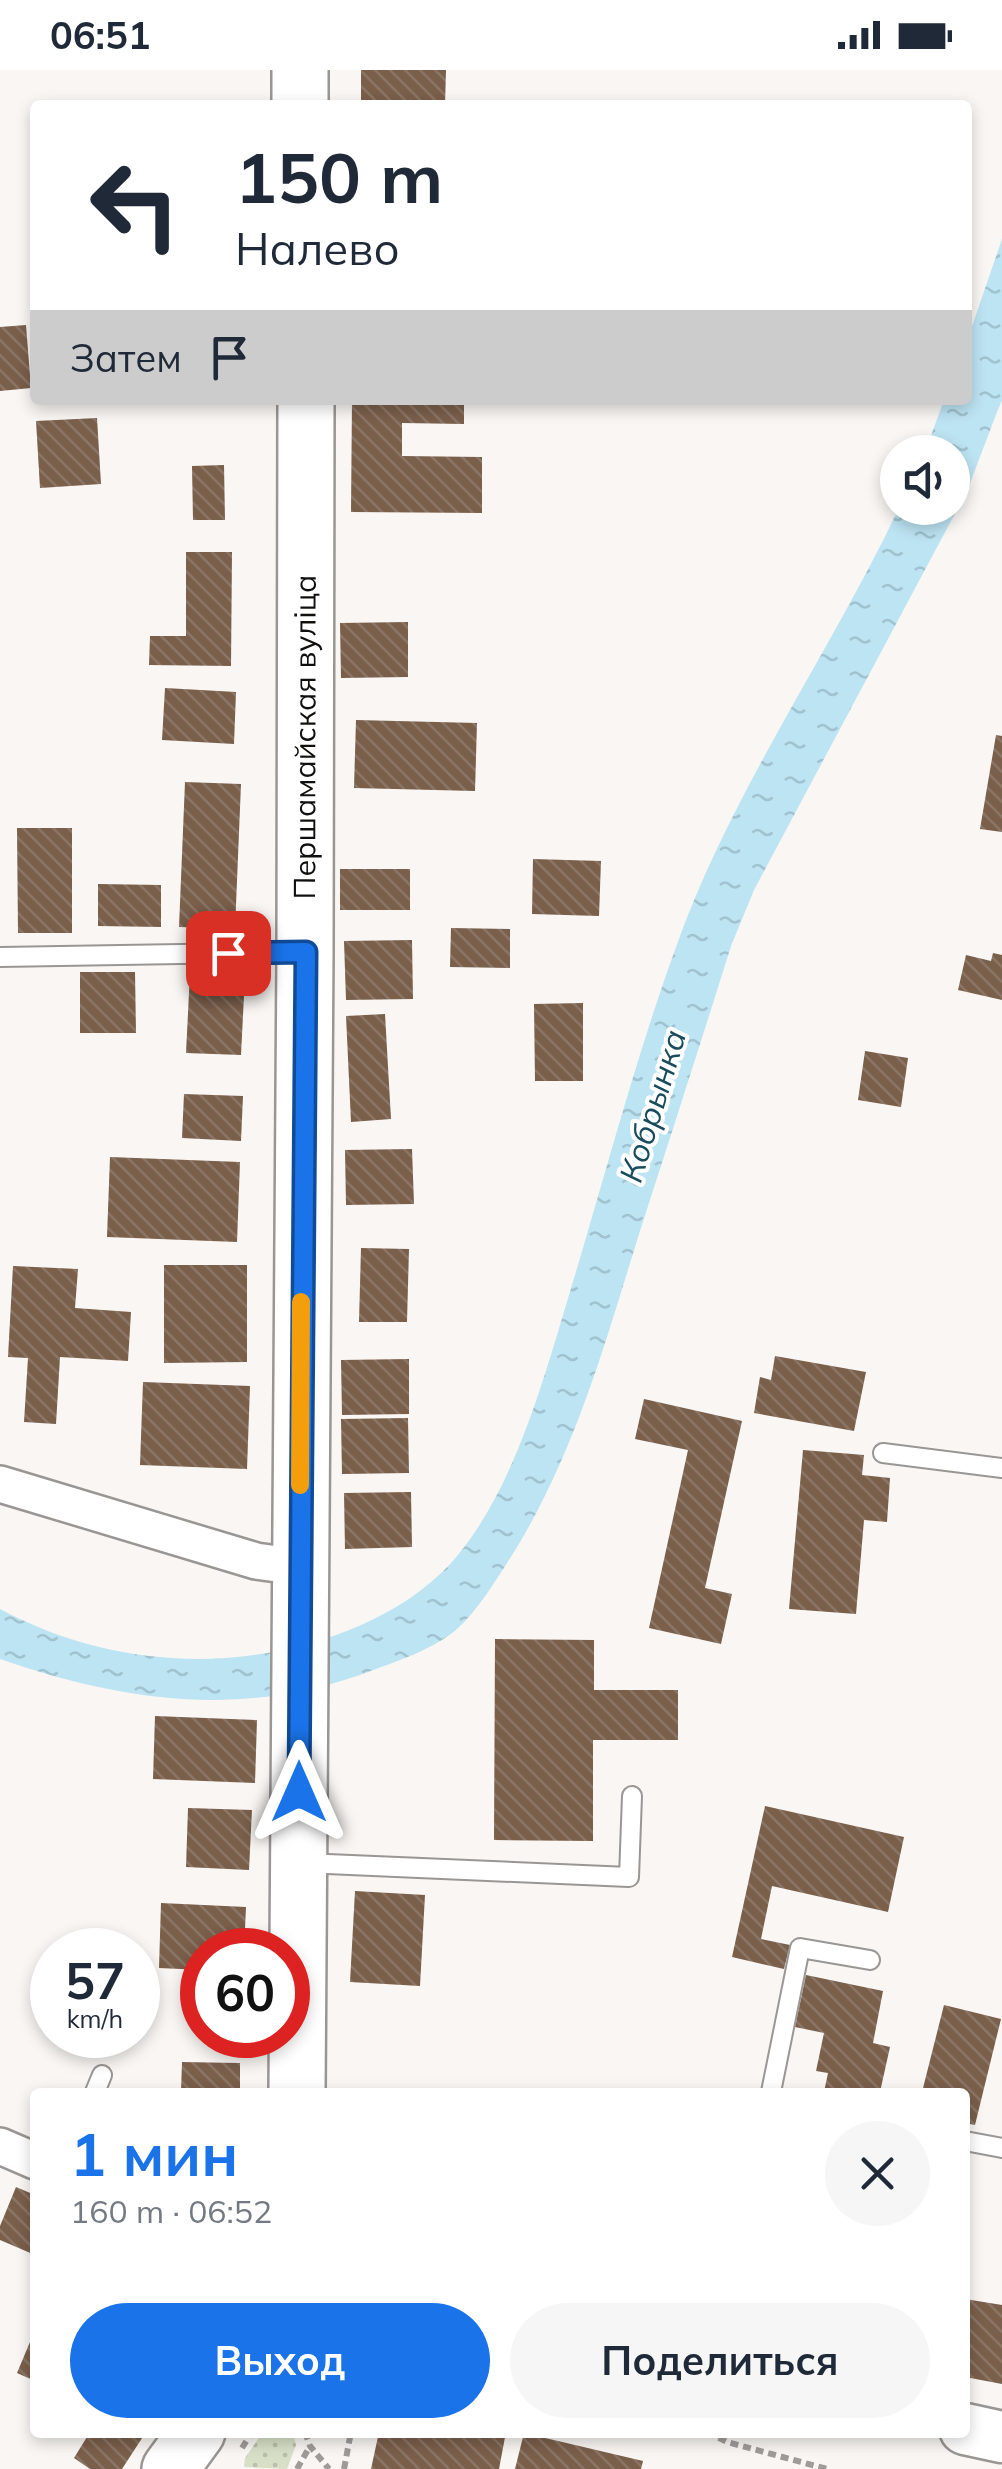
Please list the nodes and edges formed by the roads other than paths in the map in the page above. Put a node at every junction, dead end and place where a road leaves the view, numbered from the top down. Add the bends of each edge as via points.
1 (300, 70) edge
2 (300, 100) edge
3 (306, 405) edge
4 (306, 952) junction
5 (0, 957) edge
6 (883, 1453) dead end
7 (1002, 1468) edge
8 (0, 1484) edge
9 (300, 1567) junction
10 (632, 1796) dead end
11 (299, 1863) junction
12 (870, 1960) dead end
13 (298, 2088) edge
14 (772, 2088) edge
15 (970, 2143) edge
16 (0, 2146) edge
17 (1002, 2148) edge
18 (30, 2159) edge
19 (970, 2430) edge
20 (1002, 2437) edge
21 (193, 2438) edge
22 (170, 2469) edge

1 - 2 main road
3 - 4 main road, Першамайская вуліца
4 - 5 lane
4 - 9 main road, Першамайская вуліца
6 - 7 lane
8 - 9 street via 256,1561
9 - 11 main road, Першамайская вуліца
10 - 11 lane via 629,1877
11 - 13 main road, Першамайская вуліца
12 - 14 lane via 800,1948
15 - 17 lane
16 - 18 street
19 - 20 main road
21 - 22 main road

